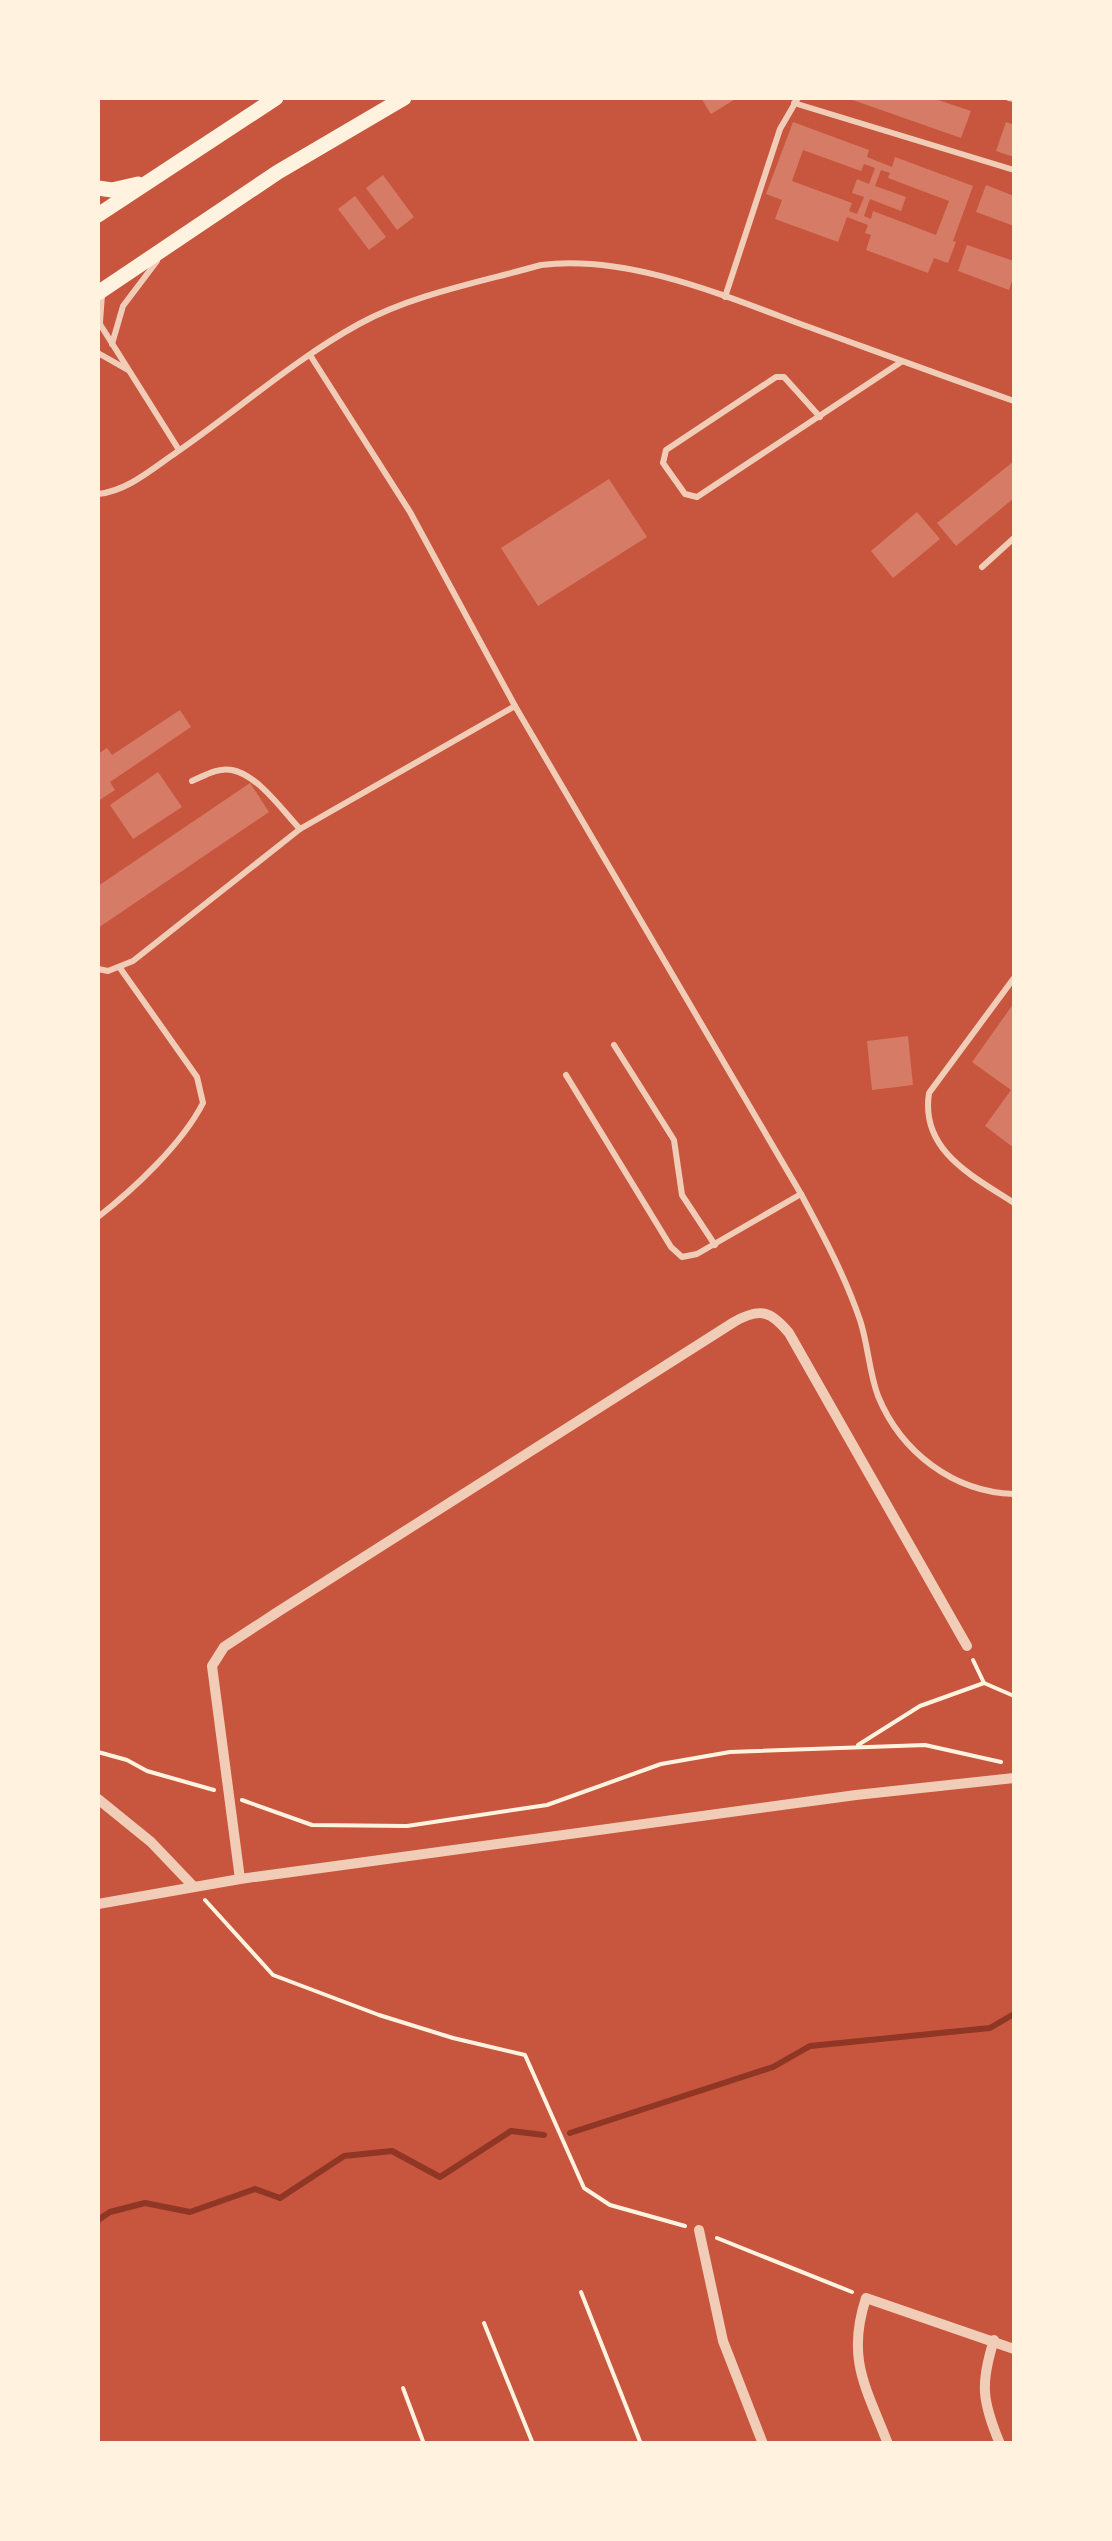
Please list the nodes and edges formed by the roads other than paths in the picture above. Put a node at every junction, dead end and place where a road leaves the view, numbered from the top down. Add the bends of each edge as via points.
1 (276, 98) edge
2 (404, 98) edge
3 (796, 100) edge
4 (1014, 170) edge
5 (152, 181) junction
6 (98, 188) edge
7 (98, 216) edge
8 (171, 244) junction
9 (99, 288) edge
10 (726, 297) junction
11 (99, 322) edge
12 (112, 344) junction
13 (98, 353) edge
14 (310, 355) junction
15 (902, 361) junction
16 (128, 371) junction
17 (1014, 401) edge
18 (820, 417) junction
19 (180, 450) junction
20 (98, 494) edge
21 (1014, 538) edge
22 (982, 567) dead end
23 (515, 706) junction
24 (192, 781) dead end
25 (300, 829) junction
26 (98, 968) edge
27 (120, 968) junction
28 (108, 971) junction
29 (98, 978) edge
30 (1014, 978) edge
31 (614, 1045) dead end
32 (566, 1076) dead end
33 (801, 1194) junction
34 (1014, 1202) edge
35 (98, 1217) edge
36 (715, 1244) junction
37 (1014, 1494) edge
38 (966, 1646) road end
39 (1014, 1778) edge
40 (98, 1799) edge
41 (240, 1879) junction
42 (193, 1886) junction
43 (98, 1904) edge
44 (699, 2230) road end
45 (994, 2340) junction
46 (1014, 2348) edge
47 (762, 2444) edge
48 (888, 2444) edge
49 (1000, 2444) edge

1 - 5 main road
2 - 8 main road
3 - 4 lane
3 - 10 lane via 780,128
5 - 6 main road
5 - 7 main road
8 - 9 main road
8 - 12 lane via 130,294
9 - 11 lane
10 - 14 lane via 602,264 541,265 386,311
10 - 15 lane
11 - 12 lane
12 - 16 lane
13 - 16 lane
14 - 19 lane
14 - 23 lane via 410,512
15 - 17 lane
15 - 18 lane
16 - 19 lane
18 - 18 lane via 697,496 685,494 663,463 666,450 776,377 784,376
19 - 20 lane via 130,484
21 - 22 lane
23 - 25 lane
23 - 33 lane
24 - 25 lane via 233,770 252,780
25 - 27 lane
26 - 28 lane
27 - 28 lane
27 - 35 lane via 197,1077 203,1103 134,1186
28 - 29 lane
30 - 34 lane via 929,1094 927,1109 948,1156
31 - 36 lane via 674,1140 682,1196
32 - 36 lane via 671,1247 682,1256
33 - 36 lane
33 - 37 lane via 860,1322 878,1396 908,1444 930,1467 957,1480
38 - 41 street via 789,1333 775,1316 755,1311 224,1647 212,1666
39 - 41 street
40 - 42 street
41 - 42 street
42 - 43 street
44 - 47 street via 722,2341
45 - 46 street
45 - 48 street via 866,2298 856,2354
45 - 49 street via 983,2375 984,2407

